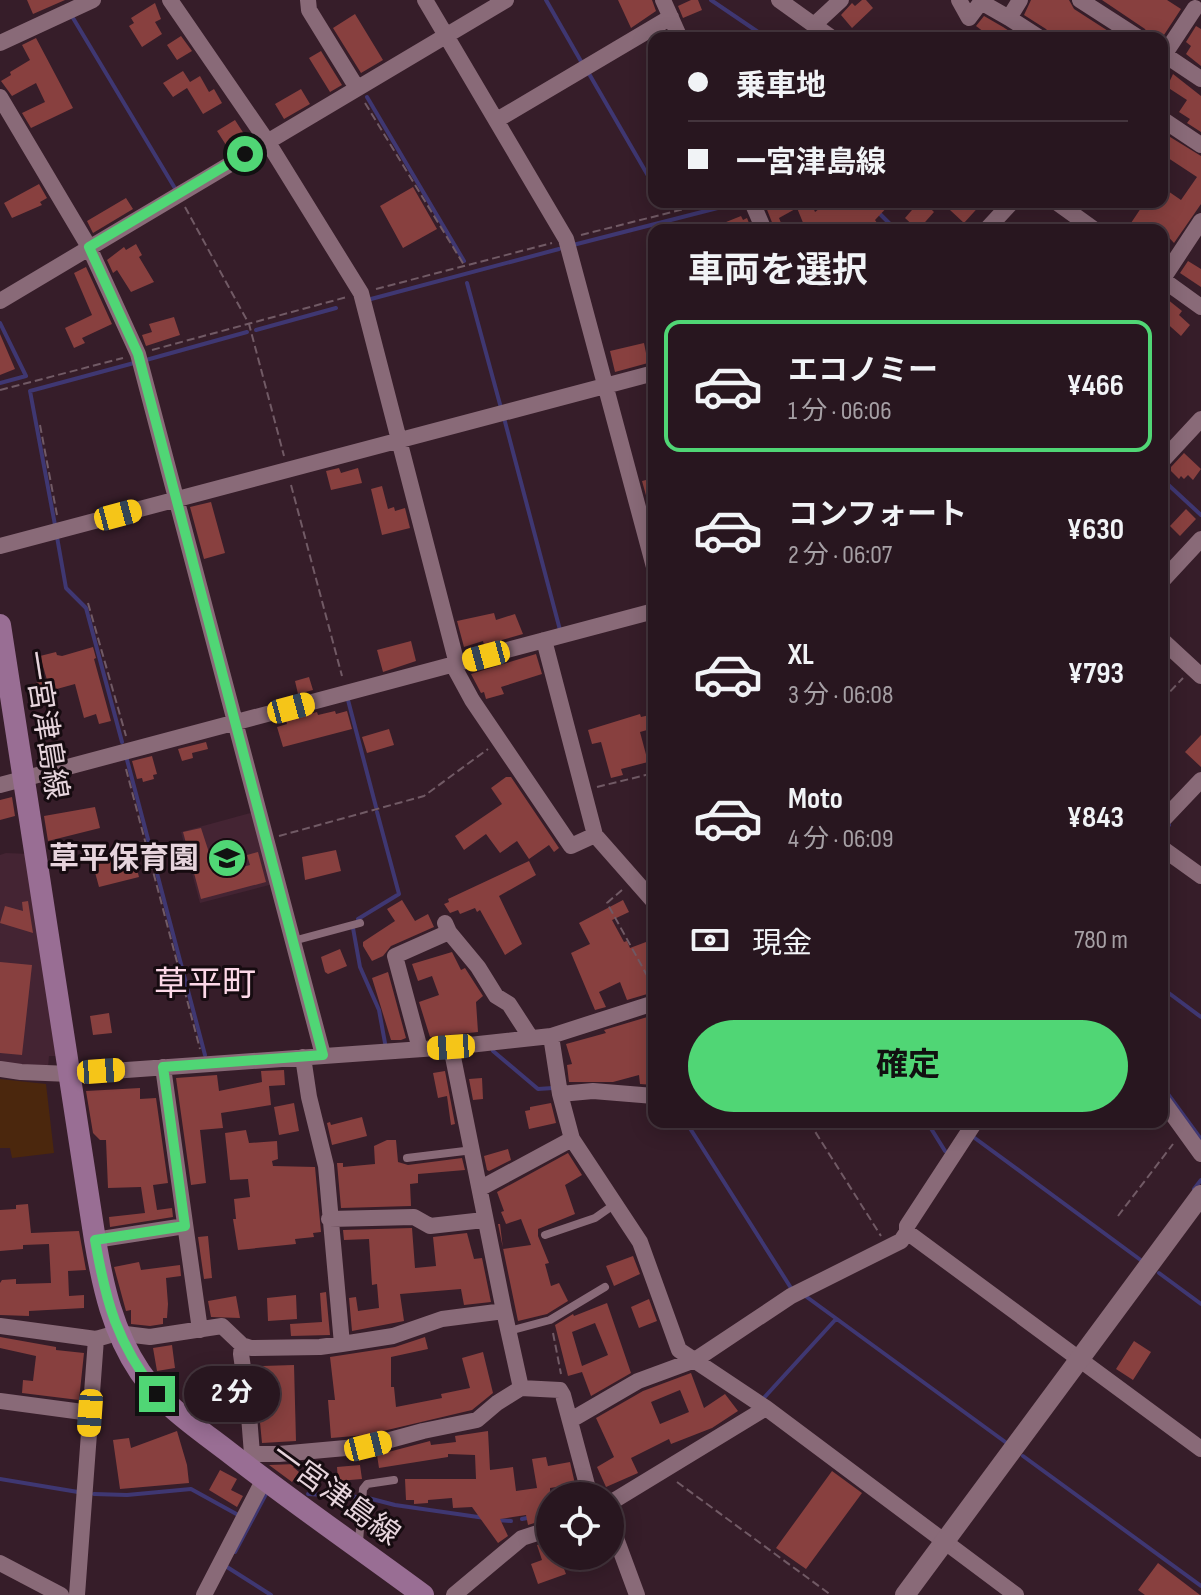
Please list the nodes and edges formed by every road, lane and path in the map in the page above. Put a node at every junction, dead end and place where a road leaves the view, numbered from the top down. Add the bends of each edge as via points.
1 (93, 0) edge
2 (170, 0) edge
3 (308, 0) edge
4 (425, 0) edge
5 (506, 0) edge
6 (663, 0) edge
7 (779, 0) edge
8 (841, 0) edge
9 (959, 0) edge
10 (1020, 0) edge
11 (1080, 0) edge
12 (1193, 7) edge
13 (671, 17) junction
14 (1009, 18) junction
15 (814, 25) junction
16 (677, 32) edge
17 (824, 32) edge
18 (1031, 32) edge
19 (1130, 32) edge
20 (446, 35) junction
21 (0, 43) edge
22 (1168, 47) edge
23 (1168, 58) edge
24 (1201, 79) edge
25 (357, 88) junction
26 (0, 97) edge
27 (497, 120) junction
28 (1168, 123) edge
29 (267, 141) junction
30 (1201, 145) edge
31 (178, 194) junction
32 (1006, 208) edge
33 (1064, 208) edge
34 (1201, 221) edge
35 (992, 224) edge
36 (1087, 224) edge
37 (89, 247) junction
38 (464, 266) dead end
39 (1168, 270) edge
40 (1168, 283) edge
41 (0, 301) edge
42 (1201, 307) edge
43 (648, 375) edge
44 (607, 385) junction
45 (1201, 419) edge
46 (40, 425) dead end
47 (399, 440) junction
48 (1168, 455) edge
49 (287, 470) junction
50 (177, 499) junction
51 (60, 530) junction
52 (1201, 539) edge
53 (648, 544) edge
54 (0, 546) edge
55 (1168, 575) edge
56 (88, 603) dead end
57 (648, 613) edge
58 (0, 625) edge
59 (544, 640) junction
60 (1168, 646) edge
61 (455, 664) junction
62 (1196, 672) edge
63 (347, 693) junction
64 (1168, 695) edge
65 (236, 722) junction
66 (499, 741) junction
67 (126, 751) junction
68 (648, 774) edge
69 (25, 778) junction
70 (1201, 780) edge
71 (0, 785) edge
72 (584, 790) junction
73 (1168, 815) edge
74 (595, 835) junction
75 (266, 839) junction
76 (1168, 852) edge
77 (1201, 876) edge
78 (635, 879) junction
79 (648, 895) edge
80 (360, 923) dead end
81 (293, 941) junction
82 (648, 977) edge
83 (648, 1005) edge
84 (551, 1036) junction
85 (531, 1038) junction
86 (451, 1047) junction
87 (420, 1049) junction
88 (323, 1055) junction
89 (303, 1057) junction
90 (203, 1064) junction
91 (163, 1067) junction
92 (0, 1069) edge
93 (70, 1074) junction
94 (560, 1094) junction
95 (648, 1096) edge
96 (1168, 1109) edge
97 (813, 1128) edge
98 (971, 1128) edge
99 (1183, 1130) junction
100 (572, 1139) junction
101 (473, 1150) junction
102 (1201, 1154) edge
103 (407, 1158) dead end
104 (481, 1188) junction
105 (1201, 1195) edge
106 (616, 1204) junction
107 (1118, 1216) dead end
108 (329, 1219) junction
109 (484, 1220) junction
110 (185, 1226) junction
111 (907, 1232) junction
112 (545, 1235) dead end
113 (95, 1240) junction
114 (888, 1248) junction
115 (605, 1287) dead end
116 (504, 1311) junction
117 (550, 1320) junction
118 (0, 1326) edge
119 (200, 1330) junction
120 (509, 1331) junction
121 (107, 1336) junction
122 (342, 1344) junction
123 (242, 1345) junction
124 (695, 1360) junction
125 (1079, 1360) junction
126 (521, 1388) junction
127 (563, 1395) junction
128 (0, 1401) edge
129 (766, 1408) junction
130 (90, 1413) junction
131 (571, 1420) junction
132 (1201, 1449) edge
133 (247, 1458) junction
134 (663, 1471) junction
135 (264, 1479) junction
136 (394, 1480) dead end
137 (585, 1482) edge
138 (624, 1495) edge
139 (536, 1534) edge
140 (944, 1542) junction
141 (358, 1547) junction
142 (624, 1560) edge
143 (0, 1563) edge
144 (73, 1594) edge
145 (204, 1595) edge
146 (423, 1595) edge
147 (454, 1595) edge
148 (637, 1595) edge
149 (831, 1595) edge
150 (905, 1595) edge
151 (1016, 1595) edge

1 - 21 street
2 - 29 street
3 - 25 street
4 - 20 street
5 - 20 street
6 - 13 street
7 - 15 street
8 - 15 street
9 - 14 street via 969,18 981,2
10 - 14 street
11 - 19 street
12 - 22 street
13 - 16 street
13 - 27 street
14 - 18 street
15 - 17 street
20 - 25 street
20 - 27 street
23 - 24 street
25 - 29 street
25 - 38 path
26 - 37 street
27 - 44 street via 566,239
28 - 30 street
29 - 31 street
29 - 47 street via 361,293
31 - 37 street
31 - 49 path via 249,324
32 - 35 street
33 - 36 street
34 - 39 street
37 - 41 street
37 - 50 street via 138,354
40 - 42 street
43 - 44 street
44 - 47 street
44 - 53 street
45 - 48 street
46 - 51 path
47 - 49 street
47 - 61 street
49 - 50 street
49 - 63 path
50 - 51 street
50 - 65 street
51 - 54 street
52 - 55 street
56 - 67 path
57 - 59 street
58 - 69 main road, 一宮津島線
59 - 61 street
59 - 72 street
60 - 62 street
61 - 63 street
61 - 66 street
62 - 64 path
63 - 65 street
65 - 67 street
65 - 75 street
66 - 74 street via 571,846
66 - 75 path via 424,796
67 - 69 street
67 - 90 path
68 - 72 path
69 - 71 street
69 - 93 main road, 一宮津島線
70 - 73 street
72 - 74 street
74 - 78 street
75 - 81 street
76 - 77 street
78 - 79 street
78 - 82 path via 607,903
80 - 81 lane
81 - 88 street
83 - 84 street
84 - 85 street
84 - 94 street
85 - 86 street
85 - 87 street via 447,927 395,956
86 - 87 street
86 - 101 street
87 - 88 street
88 - 89 street
89 - 90 street
89 - 108 street via 326,1166
90 - 91 street
91 - 93 street
91 - 110 street
92 - 93 street
93 - 113 main road, 一宮津島線
94 - 95 street
94 - 100 street
96 - 99 street
97 - 114 path
98 - 111 street
99 - 102 street
99 - 107 path
100 - 104 street
100 - 106 street
101 - 103 lane
101 - 104 street
104 - 109 street
105 - 125 street
106 - 112 lane via 595,1218
106 - 124 street via 650,1263 679,1350
108 - 109 street via 414,1217 430,1226
108 - 122 street
109 - 116 street
110 - 113 street
110 - 119 street
111 - 114 street
111 - 125 street
113 - 121 main road, 一宮津島線
114 - 124 street via 791,1296
115 - 117 lane
116 - 120 street
116 - 122 street via 442,1319 393,1336
117 - 120 lane
117 - 127 path
118 - 121 street
119 - 121 street
119 - 123 street via 222,1326
120 - 126 street
121 - 130 street
121 - 133 main road, 一宮津島線 via 157,1394
122 - 123 street
123 - 133 street
124 - 129 street
124 - 131 street via 638,1381
125 - 132 street
125 - 140 street
126 - 127 street via 560,1390
126 - 133 street via 477,1420 368,1446
127 - 131 street
128 - 130 street
129 - 134 street
129 - 140 street
130 - 144 street
131 - 137 street
133 - 135 main road, 一宮津島線
134 - 138 street
134 - 149 path
135 - 141 main road, 一宮津島線
135 - 145 street
136 - 141 lane via 363,1489
139 - 147 street via 522,1538
140 - 150 street
140 - 151 street
141 - 146 main road, 一宮津島線
142 - 148 street
143 - 144 street

